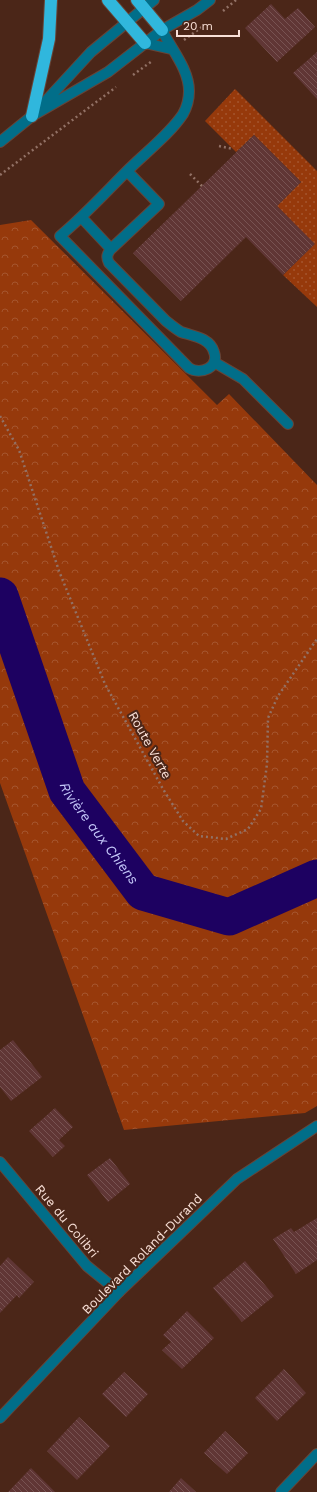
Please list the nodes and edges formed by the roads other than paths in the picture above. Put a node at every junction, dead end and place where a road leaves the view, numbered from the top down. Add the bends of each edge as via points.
1 (51, 0) edge
2 (108, 0) edge
3 (154, 0) edge
4 (210, 0) edge
5 (140, 4) edge
6 (127, 21) junction
7 (162, 30) junction
8 (145, 43) junction
9 (171, 49) junction
10 (32, 116) junction
11 (0, 142) edge
12 (127, 171) junction
13 (82, 218) junction
14 (111, 249) junction
15 (214, 362) junction
16 (288, 424) dead end
17 (317, 1126) edge
18 (0, 1162) edge
19 (119, 1292) junction
20 (0, 1418) edge
21 (317, 1454) edge
22 (281, 1492) edge

1 - 10 highway via 49,39
2 - 6 highway
3 - 5 street
4 - 7 street
5 - 6 street
5 - 7 highway
6 - 8 highway
6 - 10 street via 91,52
7 - 8 street
7 - 9 street
8 - 9 street
8 - 10 street via 108,72
9 - 12 street via 182,64 188,82 188,102 185,110 170,128
10 - 11 street
12 - 13 street
12 - 14 street via 159,204
13 - 14 street
13 - 15 street via 60,236 189,368 199,372 205,371
14 - 15 street via 108,253 108,263 170,324 211,346 215,356
15 - 16 street via 243,379
17 - 19 street, Boulevard Roland-Durand via 237,1179
18 - 19 street, Rue du Colibri via 87,1266
19 - 20 street, Boulevard Roland-Durand
21 - 22 street

